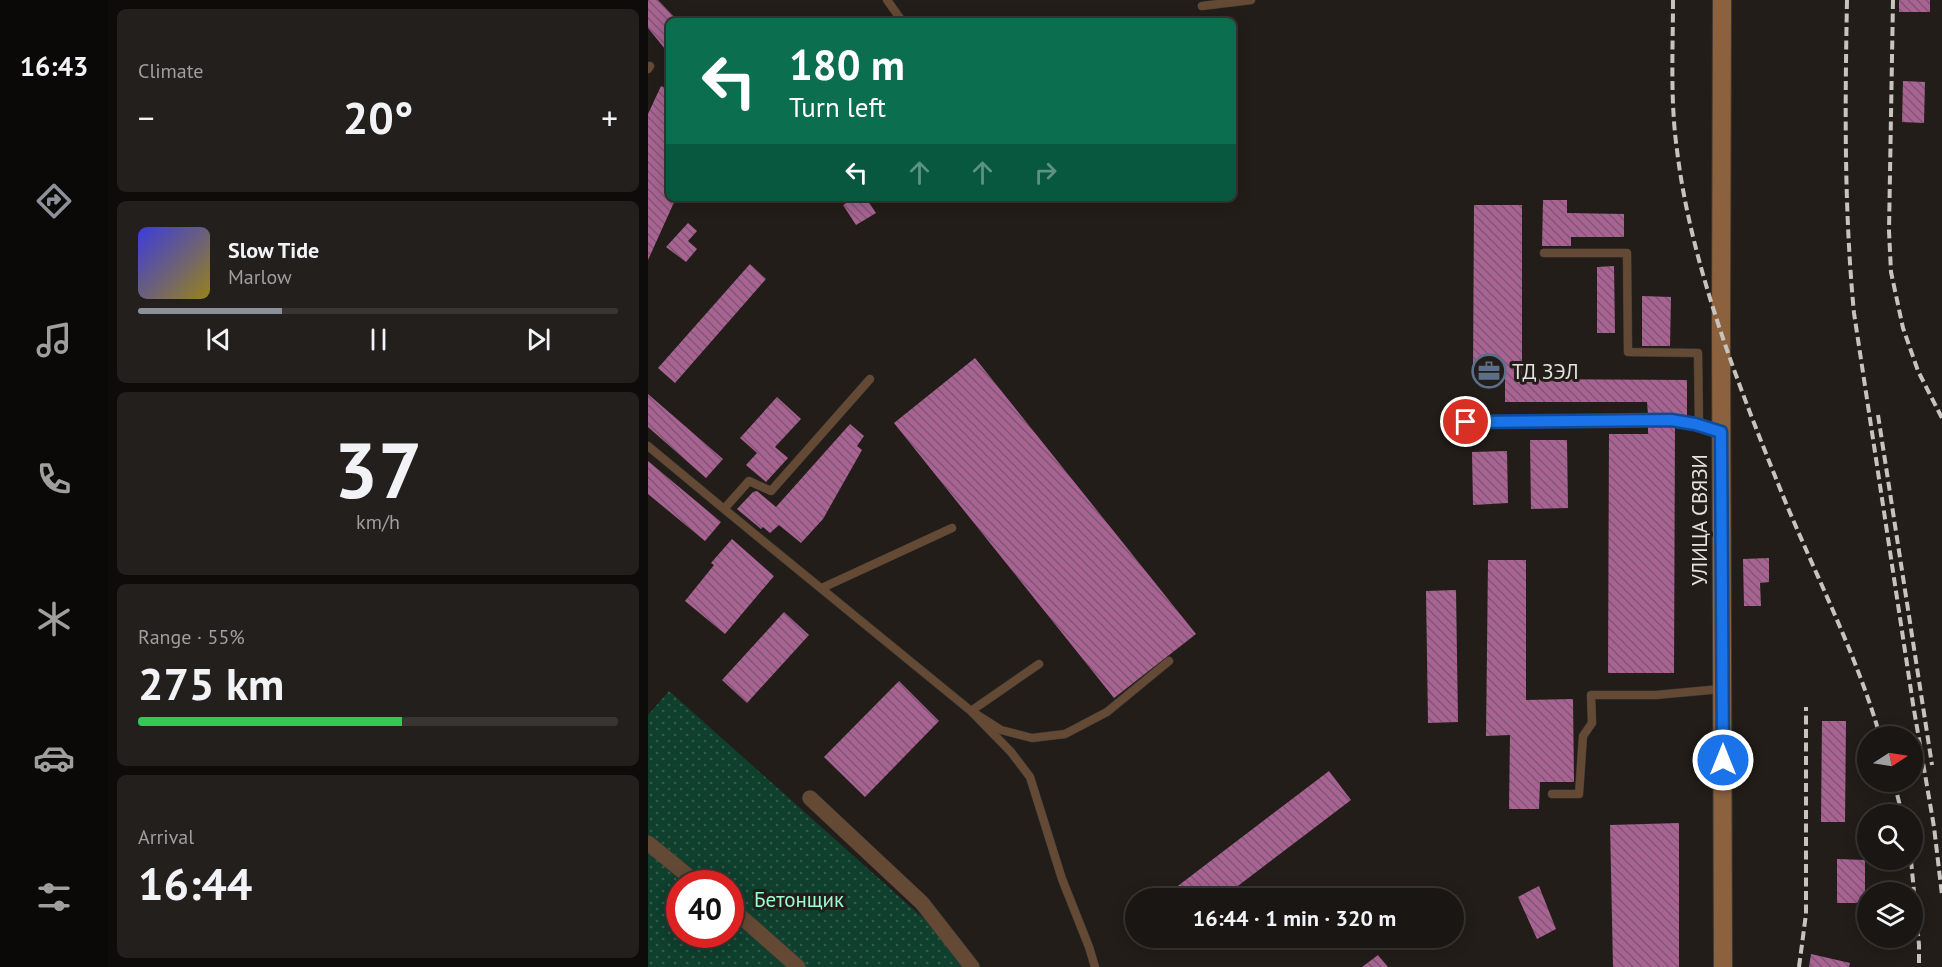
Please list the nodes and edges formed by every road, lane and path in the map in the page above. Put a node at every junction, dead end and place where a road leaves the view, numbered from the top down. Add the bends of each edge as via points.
1 (887, 0) edge
2 (1251, 0) edge
3 (1722, 0) edge
4 (1202, 6) dead end
5 (900, 18) edge
6 (1544, 253) dead end
7 (870, 379) dead end
8 (1466, 422) dead end
9 (1699, 426) junction
10 (1721, 432) junction
11 (648, 446) edge
12 (724, 509) junction
13 (952, 528) dead end
14 (822, 588) junction
15 (1169, 661) dead end
16 (1039, 664) dead end
17 (1722, 689) junction
18 (971, 711) junction
19 (1552, 794) dead end
20 (810, 798) dead end
21 (648, 843) edge
22 (681, 870) edge
23 (744, 919) edge
24 (798, 967) edge
25 (972, 967) edge
26 (1095, 967) edge
27 (1723, 967) edge

1 - 5 lane
2 - 4 lane
3 - 10 street, УЛИЦА СВЯЗИ
6 - 9 lane via 1627,253 1628,352 1698,353
7 - 12 lane via 771,491 749,481
8 - 9 lane via 1671,420
9 - 10 lane
10 - 17 street, УЛИЦА СВЯЗИ
11 - 12 lane
12 - 14 lane
13 - 14 lane
14 - 18 lane
15 - 18 lane via 1107,712 1065,734 1032,738 1001,730
16 - 18 lane
17 - 19 lane via 1591,695 1592,723 1583,736 1579,794
17 - 27 street, УЛИЦА СВЯЗИ
18 - 26 lane via 1030,777
20 - 25 street via 922,903
21 - 22 street
23 - 24 street

